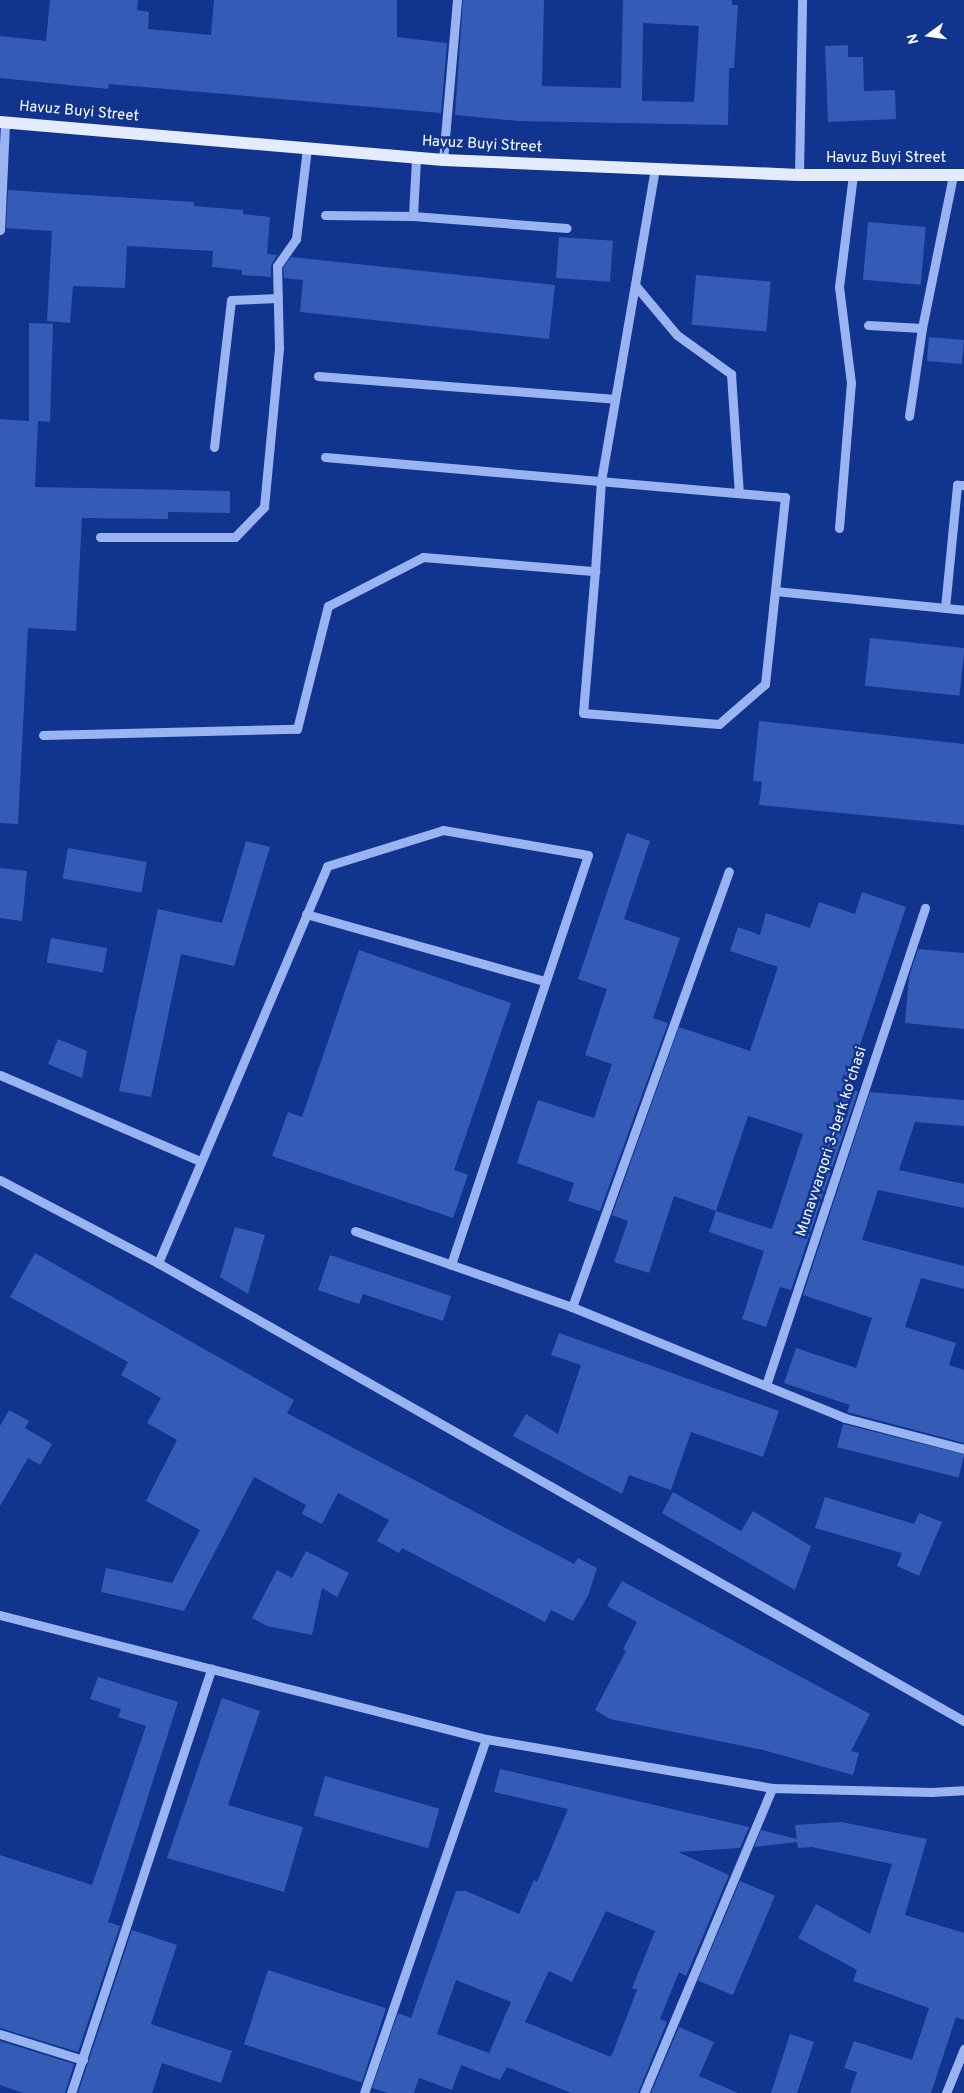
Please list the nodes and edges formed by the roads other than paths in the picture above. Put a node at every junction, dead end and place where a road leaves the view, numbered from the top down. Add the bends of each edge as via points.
1 (456, 0) edge
2 (802, 0) edge
3 (3, 122) edge
4 (307, 148) junction
5 (416, 158) junction
6 (442, 160) junction
7 (655, 169) junction
8 (799, 175) junction
9 (853, 175) junction
10 (958, 176) edge
11 (325, 215) dead end
12 (413, 216) junction
13 (567, 228) dead end
14 (0, 230) edge
15 (635, 285) junction
16 (278, 298) junction
17 (868, 325) dead end
18 (922, 328) junction
19 (318, 376) dead end
20 (615, 399) junction
21 (908, 416) dead end
22 (214, 447) dead end
23 (325, 457) dead end
24 (601, 481) junction
25 (964, 486) edge
26 (739, 493) junction
27 (839, 528) dead end
28 (100, 537) dead end
29 (595, 571) junction
30 (775, 591) junction
31 (945, 608) junction
32 (964, 610) edge
33 (43, 735) dead end
34 (729, 871) dead end
35 (925, 908) dead end
36 (306, 914) junction
37 (545, 981) junction
38 (0, 1075) edge
39 (200, 1161) junction
40 (0, 1180) edge
41 (355, 1231) dead end
42 (158, 1263) junction
43 (451, 1265) junction
44 (572, 1308) junction
45 (766, 1385) junction
46 (964, 1448) edge
47 (0, 1615) edge
48 (211, 1669) junction
49 (964, 1721) edge
50 (486, 1739) junction
51 (772, 1788) junction
52 (964, 1790) edge
53 (0, 2034) edge
54 (964, 2049) edge
55 (83, 2060) junction
56 (71, 2093) edge
57 (364, 2093) edge
58 (644, 2093) edge
59 (946, 2093) edge

1 - 6 street
2 - 8 street
3 - 4 main road, Havuz Buyi Street
3 - 14 street
4 - 5 main road, Havuz Buyi Street
4 - 16 street via 296,239 277,266
5 - 6 main road, Havuz Buyi Street
5 - 12 street
6 - 7 main road, Havuz Buyi Street
7 - 8 main road, Havuz Buyi Street
7 - 15 street
8 - 9 main road, Havuz Buyi Street
9 - 10 main road, Havuz Buyi Street
9 - 27 street via 839,288 851,382
10 - 18 street
11 - 12 street
12 - 13 street
15 - 20 street
15 - 26 street via 677,334 731,374
16 - 22 street via 232,300
16 - 28 street via 279,348 264,507 235,537
17 - 18 street
18 - 21 street
19 - 20 street
20 - 24 street
23 - 24 street
24 - 26 street
24 - 29 street
25 - 31 street via 958,485
26 - 30 street via 785,496
29 - 30 street via 583,713 719,724 765,684
29 - 33 street via 423,557 328,606 298,729
30 - 31 street
31 - 32 street
34 - 44 street
35 - 45 street, Munavvarqori 3-berk koʻchasi
36 - 37 street
36 - 37 street via 327,866 443,830 588,854
36 - 39 street
37 - 43 street
38 - 39 street
39 - 42 street
40 - 42 street
41 - 43 street
42 - 49 street
43 - 44 street
44 - 45 street
45 - 46 street via 845,1418
47 - 48 street
48 - 50 street
48 - 55 street
50 - 51 street
50 - 57 street
51 - 52 street
51 - 58 street
53 - 55 street
54 - 59 street
55 - 56 street

